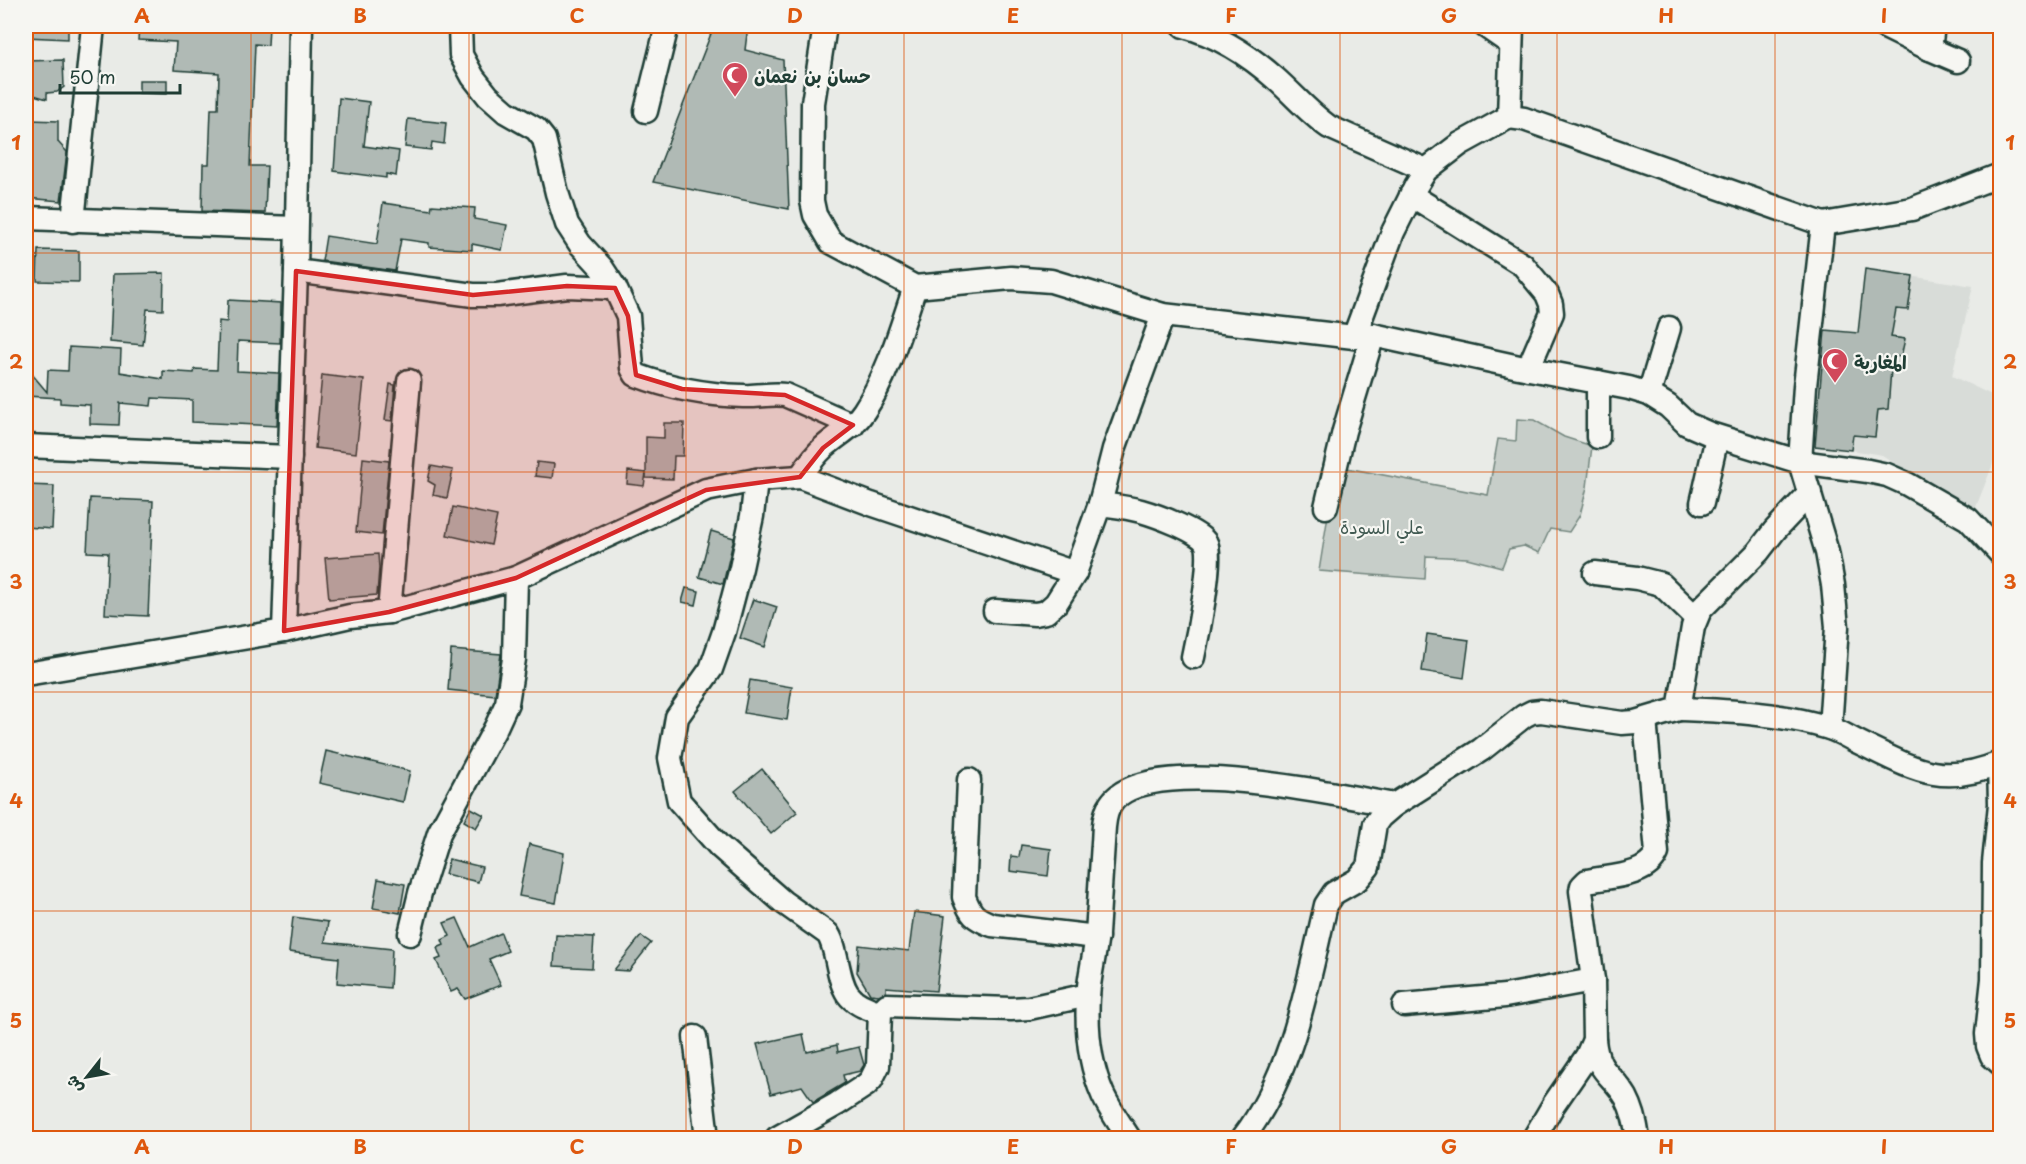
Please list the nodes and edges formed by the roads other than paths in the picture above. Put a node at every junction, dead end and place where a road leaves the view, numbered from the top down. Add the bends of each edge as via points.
1 (93, 26) edge
2 (301, 26) edge
3 (460, 26) edge
4 (667, 26) edge
5 (825, 26) edge
6 (1184, 26) edge
7 (1485, 26) edge
8 (1883, 26) edge
9 (1933, 26) edge
10 (1511, 35) edge
11 (1930, 50) junction
12 (1958, 61) dead end
13 (646, 111) dead end
14 (1509, 117) junction
15 (1426, 170) junction
16 (2001, 175) edge
17 (1411, 195) junction
18 (26, 218) edge
19 (72, 221) junction
20 (1823, 224) junction
21 (296, 228) junction
22 (296, 271) junction
23 (915, 287) junction
24 (615, 288) junction
25 (1163, 315) junction
26 (1669, 328) dead end
27 (1364, 336) junction
28 (1528, 369) junction
29 (409, 381) dead end
30 (1598, 382) junction
31 (1649, 394) junction
32 (853, 425) junction
33 (1718, 436) junction
34 (1598, 437) dead end
35 (26, 446) edge
36 (290, 457) junction
37 (1800, 462) junction
38 (800, 477) junction
39 (756, 480) junction
40 (1810, 494) junction
41 (1702, 503) dead end
42 (1100, 504) junction
43 (1326, 507) dead end
44 (2001, 553) edge
45 (1075, 573) junction
46 (1595, 573) dead end
47 (516, 578) junction
48 (995, 611) dead end
49 (389, 612) junction
50 (1696, 618) junction
51 (284, 631) junction
52 (1193, 657) dead end
53 (26, 674) edge
54 (1679, 709) junction
55 (1646, 719) junction
56 (1830, 728) junction
57 (2000, 763) edge
58 (969, 780) dead end
59 (1394, 805) junction
60 (410, 934) dead end
61 (1097, 937) junction
62 (1593, 980) junction
63 (1088, 995) junction
64 (1404, 1005) dead end
65 (880, 1012) junction
66 (696, 1037) dead end
67 (1594, 1040) junction
68 (2001, 1064) edge
69 (707, 1138) edge
70 (777, 1138) edge
71 (1129, 1138) edge
72 (1243, 1138) edge
73 (1534, 1138) edge
74 (1638, 1138) edge

1 - 19 street
2 - 21 street
3 - 24 street via 461,55 473,77 506,112 536,129 544,139 567,224
4 - 13 street
5 - 23 street via 813,103 815,215 831,242
6 - 15 street via 1201,30 1249,56 1329,127
7 - 10 street
8 - 11 street
9 - 11 street
10 - 14 street
11 - 12 street
14 - 15 street via 1460,144
14 - 20 street
15 - 17 street
16 - 20 street via 1912,209
17 - 27 street via 1393,232
17 - 28 street via 1522,265 1547,294 1552,313
18 - 19 street
19 - 21 street
20 - 37 street via 1804,386
21 - 22 street
22 - 24 street via 473,295 567,286
22 - 36 street
23 - 25 street via 1011,278 1051,281
23 - 32 street via 891,358 865,411
24 - 32 street via 628,316 632,368 636,375 682,389 743,396 785,395
25 - 27 street
25 - 42 street via 1114,449
26 - 31 street
27 - 28 street
27 - 43 street
28 - 30 street
29 - 49 street
30 - 31 street
30 - 34 street
31 - 33 street via 1687,424
32 - 38 street via 823,448
33 - 37 street
33 - 41 street
35 - 36 street
36 - 51 street
37 - 40 street
37 - 44 street via 1868,471 1907,484 1968,519
38 - 39 street
38 - 45 street
39 - 47 street via 706,490
39 - 65 street via 752,516 724,632 711,669 677,717 670,758 679,801 719,846 783,902 828,934 844,992 862,1007
40 - 50 street
40 - 56 street via 1827,552 1838,627
42 - 45 street
42 - 52 street via 1152,515 1206,543 1203,602
45 - 48 street via 1046,612
46 - 50 street via 1661,584
47 - 49 street
47 - 60 street via 514,660 507,703 439,833
49 - 51 street via 350,616
50 - 54 street
51 - 53 street
54 - 55 street
54 - 56 street via 1782,718
55 - 59 street via 1622,723 1532,712
55 - 62 street via 1657,853 1639,871 1587,881 1582,886
56 - 57 street via 1914,768 1937,774 1957,775
57 - 68 street via 1993,978 1987,1034 1992,1056
58 - 61 street via 964,897 970,912 992,925
59 - 61 street via 1245,782 1186,778 1138,786 1116,799 1106,813
59 - 72 street via 1375,824 1368,867 1357,880 1334,893 1326,905 1305,998 1280,1073
61 - 63 street
62 - 64 street via 1504,996
62 - 67 street
63 - 65 street via 1029,1008 895,1004 884,1006
63 - 71 street via 1089,1048 1096,1077
65 - 70 street via 878,1066 871,1080
66 - 69 street
67 - 73 street
67 - 74 street via 1599,1065 1625,1096

